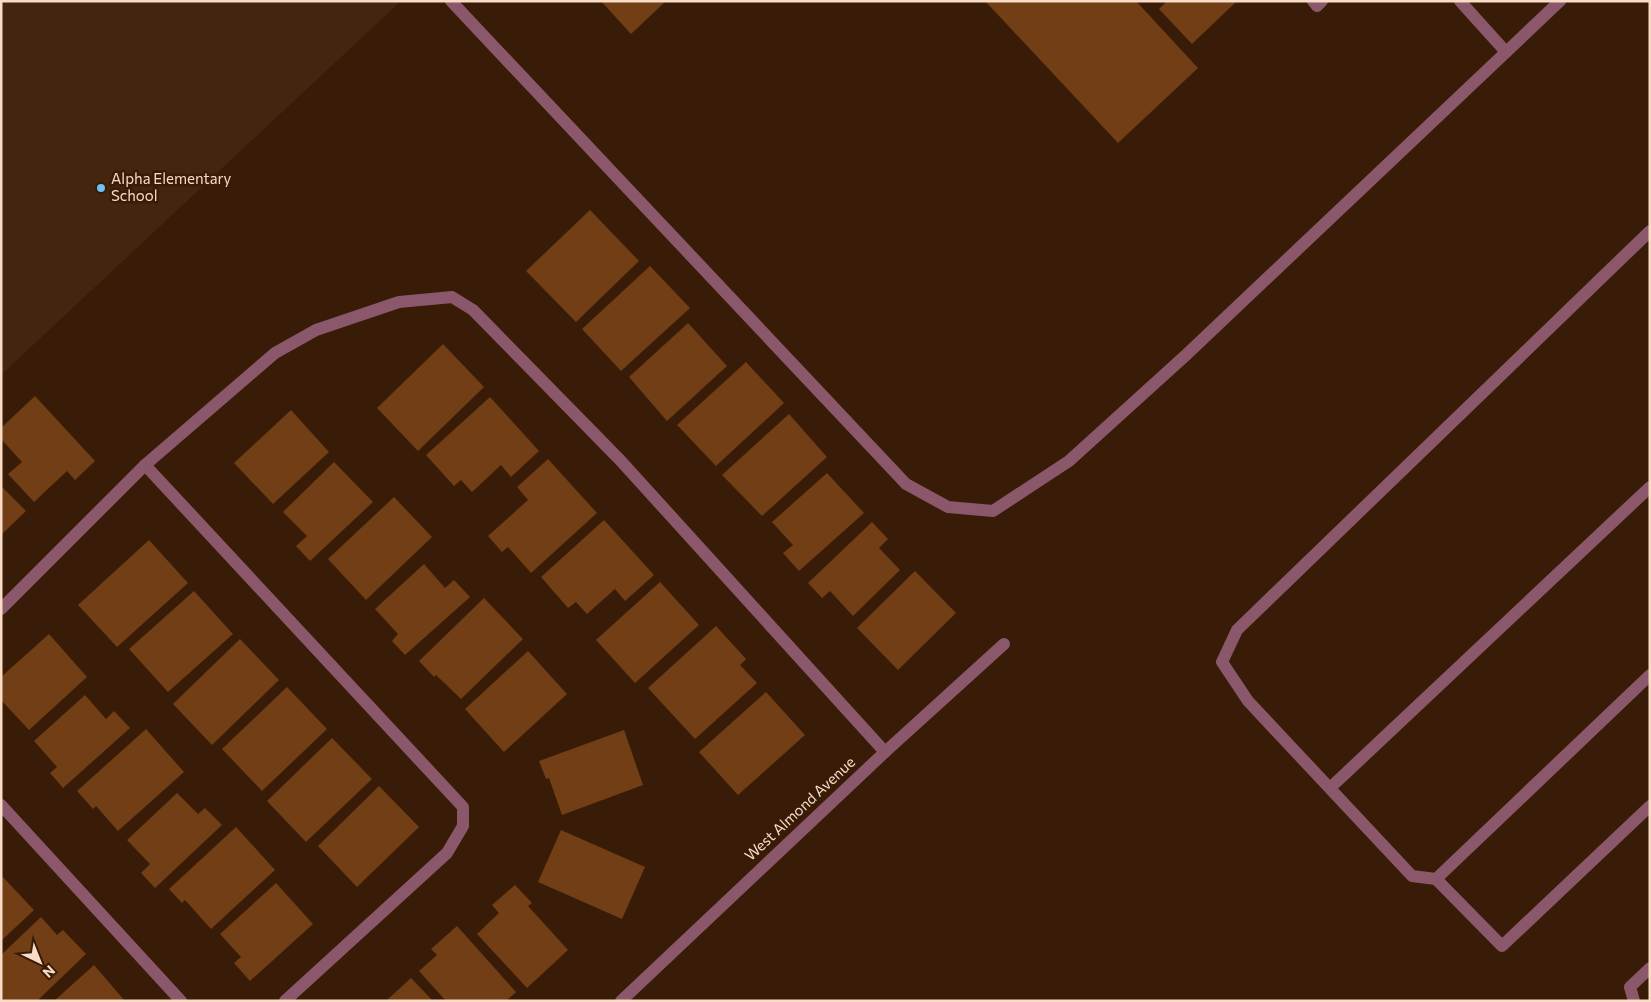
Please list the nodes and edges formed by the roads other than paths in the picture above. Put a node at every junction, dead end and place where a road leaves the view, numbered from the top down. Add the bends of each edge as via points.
1 (451, 1) edge
2 (1313, 1) edge
3 (1322, 1) edge
4 (1460, 1) edge
5 (1560, 1) edge
6 (1506, 52) junction
7 (1650, 231) edge
8 (145, 465) junction
9 (1650, 487) edge
10 (1, 609) edge
11 (1004, 644) dead end
12 (1650, 675) edge
13 (885, 752) junction
14 (1330, 788) junction
15 (1, 805) edge
16 (1650, 806) edge
17 (1436, 879) junction
18 (1650, 968) edge
19 (181, 1001) edge
20 (284, 1001) edge
21 (621, 1001) edge
22 (1634, 1001) edge

1 - 6 street via 906,484 948,507 993,511 1069,461 1186,355
2 - 3 street via 1317,6
4 - 6 street
5 - 6 street
7 - 14 street via 1237,630 1222,662 1248,701
8 - 10 street
8 - 13 street via 275,353 316,330 399,302 452,297 473,310 620,460
8 - 20 street via 463,806 464,826 447,853
9 - 14 street
11 - 13 street, West Almond Avenue
12 - 17 street
13 - 21 street, West Almond Avenue
14 - 17 street via 1412,876
15 - 19 street
16 - 17 street via 1502,946
18 - 22 street via 1630,987

